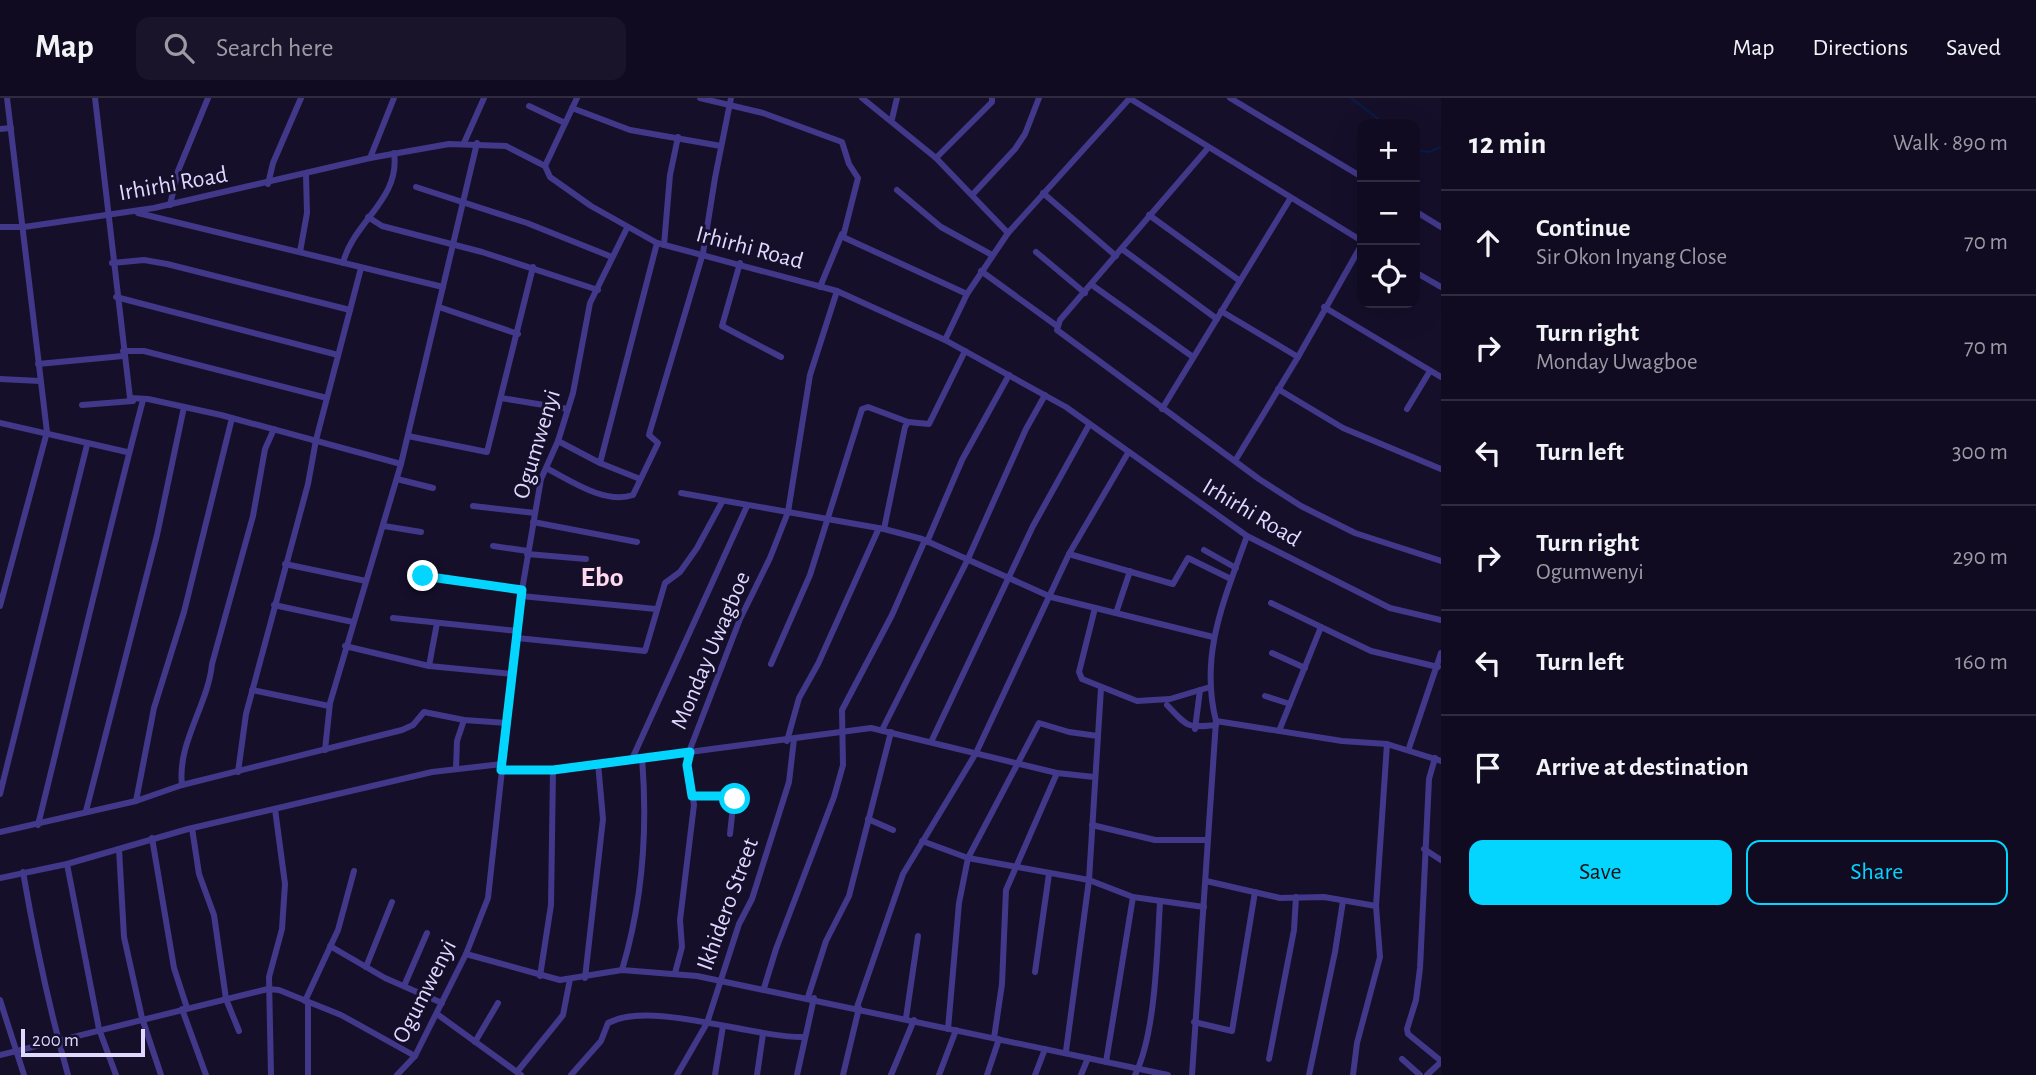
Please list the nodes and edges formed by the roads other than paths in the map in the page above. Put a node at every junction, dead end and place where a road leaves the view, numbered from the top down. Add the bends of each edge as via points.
1 (7, 98) edge
2 (95, 98) edge
3 (301, 98) edge
4 (394, 98) edge
5 (484, 98) edge
6 (577, 98) edge
7 (700, 98) edge
8 (862, 98) edge
9 (897, 98) edge
10 (992, 98) edge
11 (1039, 98) edge
12 (1130, 98) edge
13 (1230, 98) edge
14 (206, 99) edge
15 (731, 101) edge
16 (529, 106) dead end
17 (572, 107) junction
18 (892, 119) junction
19 (565, 123) junction
20 (11, 128) junction
21 (0, 129) edge
22 (678, 137) junction
23 (464, 143) junction
24 (477, 144) junction
25 (721, 146) junction
26 (1208, 148) junction
27 (394, 153) junction
28 (370, 158) junction
29 (936, 158) junction
30 (545, 166) junction
31 (1357, 174) edge
32 (306, 175) junction
33 (268, 184) junction
34 (416, 187) dead end
35 (897, 190) dead end
36 (1043, 193) junction
37 (973, 194) junction
38 (1290, 199) junction
39 (462, 202) junction
40 (170, 205) junction
41 (133, 212) junction
42 (1420, 214) edge
43 (107, 215) junction
44 (1149, 215) junction
45 (368, 217) junction
46 (0, 227) edge
47 (24, 227) junction
48 (1441, 227) edge
49 (627, 228) junction
50 (1009, 233) junction
51 (842, 234) junction
52 (1357, 239) edge
53 (660, 244) junction
54 (1360, 245) edge
55 (451, 246) junction
56 (1122, 249) junction
57 (300, 252) junction
58 (1036, 252) dead end
59 (703, 253) junction
60 (992, 255) junction
61 (1116, 256) junction
62 (612, 257) junction
63 (740, 262) junction
64 (112, 263) junction
65 (343, 263) junction
66 (533, 267) junction
67 (361, 268) junction
68 (981, 271) junction
69 (1420, 275) edge
70 (1240, 281) junction
71 (1092, 285) junction
72 (443, 287) junction
73 (820, 287) junction
74 (1441, 287) edge
75 (598, 290) junction
76 (837, 291) junction
77 (1085, 293) junction
78 (967, 294) junction
79 (116, 297) junction
80 (439, 307) junction
81 (1324, 307) junction
82 (350, 310) junction
83 (1221, 312) junction
84 (1216, 319) junction
85 (1057, 326) junction
86 (518, 334) junction
87 (945, 340) junction
88 (965, 351) junction
89 (123, 354) junction
90 (338, 355) junction
91 (781, 357) dead end
92 (1193, 357) junction
93 (1298, 357) junction
94 (38, 364) junction
95 (1430, 371) junction
96 (1009, 375) junction
97 (1441, 377) edge
98 (0, 379) edge
99 (40, 381) junction
100 (1279, 389) junction
101 (1045, 395) junction
102 (327, 398) junction
103 (501, 398) junction
104 (143, 400) junction
105 (134, 401) junction
106 (82, 405) dead end
107 (184, 407) junction
108 (568, 408) junction
109 (1162, 409) junction
110 (1407, 409) dead end
111 (232, 418) junction
112 (908, 422) junction
113 (1, 425) edge
114 (1089, 425) junction
115 (274, 429) junction
116 (47, 432) junction
117 (408, 436) junction
118 (316, 440) junction
119 (558, 441) junction
120 (87, 445) junction
121 (127, 452) junction
122 (1128, 453) junction
123 (1235, 461) junction
124 (600, 463) junction
125 (401, 464) junction
126 (546, 468) junction
127 (1441, 469) edge
128 (397, 479) junction
129 (640, 479) junction
130 (433, 488) dead end
131 (681, 493) dead end
132 (722, 502) junction
133 (473, 506) dead end
134 (747, 506) junction
135 (788, 512) junction
136 (535, 513) junction
137 (830, 520) junction
138 (533, 522) junction
139 (384, 526) junction
140 (881, 529) junction
141 (421, 532) dead end
142 (1247, 536) junction
143 (926, 541) junction
144 (636, 542) dead end
145 (493, 547) dead end
146 (1203, 550) dead end
147 (528, 553) junction
148 (1069, 555) junction
149 (586, 559) dead end
150 (967, 561) junction
151 (1441, 561) edge
152 (285, 565) junction
153 (1236, 568) junction
154 (1130, 571) junction
155 (423, 576) dead end
156 (1009, 578) junction
157 (1231, 579) junction
158 (366, 582) junction
159 (521, 593) junction
160 (1051, 597) junction
161 (1271, 603) dead end
162 (275, 605) junction
163 (0, 606) edge
164 (1095, 608) junction
165 (656, 609) junction
166 (1116, 613) junction
167 (393, 618) dead end
168 (1441, 620) edge
169 (353, 622) junction
170 (437, 623) junction
171 (1321, 627) junction
172 (518, 635) junction
173 (1213, 637) junction
174 (345, 646) junction
175 (1272, 653) dead end
176 (1441, 653) edge
177 (771, 664) dead end
178 (429, 666) junction
179 (1305, 668) junction
180 (1439, 669) edge
181 (513, 674) junction
182 (1210, 687) junction
183 (1101, 688) junction
184 (252, 690) junction
185 (1200, 690) junction
186 (1265, 696) dead end
187 (1290, 704) junction
188 (1167, 705) dead end
189 (329, 706) junction
190 (464, 720) junction
191 (507, 723) junction
192 (1216, 723) junction
193 (1195, 729) junction
194 (883, 730) junction
195 (1279, 731) junction
196 (891, 732) junction
197 (841, 733) junction
198 (1098, 736) junction
199 (790, 740) junction
200 (932, 740) junction
201 (1387, 744) junction
202 (1409, 748) junction
203 (326, 750) junction
204 (690, 752) junction
205 (976, 753) junction
206 (642, 758) junction
207 (632, 759) junction
208 (1438, 760) edge
209 (598, 763) junction
210 (1020, 763) junction
211 (502, 767) junction
212 (456, 769) junction
213 (553, 770) junction
214 (238, 772) junction
215 (1057, 772) junction
216 (1094, 777) junction
217 (182, 785) junction
218 (0, 794) edge
219 (692, 796) junction
220 (136, 800) junction
221 (275, 809) junction
222 (86, 811) junction
223 (868, 819) junction
224 (38, 825) junction
225 (1092, 825) junction
226 (192, 830) junction
227 (893, 830) dead end
228 (0, 832) edge
229 (730, 834) dead end
230 (153, 839) junction
231 (1207, 840) junction
232 (922, 841) junction
233 (119, 849) junction
234 (1424, 849) junction
235 (968, 858) junction
236 (1441, 860) edge
237 (67, 864) junction
238 (1013, 869) junction
239 (354, 871) dead end
240 (23, 872) junction
241 (1049, 874) junction
242 (0, 878) edge
243 (1089, 880) junction
244 (1206, 881) junction
245 (1255, 892) junction
246 (1133, 897) junction
247 (1296, 897) junction
248 (1343, 901) junction
249 (392, 902) dead end
250 (1160, 902) junction
251 (1376, 906) junction
252 (1204, 907) junction
253 (427, 933) dead end
254 (918, 936) dead end
255 (330, 946) junction
256 (466, 954) junction
257 (366, 967) junction
258 (622, 971) junction
259 (1035, 972) dead end
260 (675, 973) junction
261 (540, 976) junction
262 (585, 978) junction
263 (570, 979) junction
264 (721, 982) junction
265 (404, 986) junction
266 (764, 988) junction
267 (268, 989) junction
268 (811, 998) junction
269 (0, 999) edge
270 (226, 999) junction
271 (307, 1002) junction
272 (442, 1003) junction
273 (498, 1003) dead end
274 (858, 1007) junction
275 (184, 1008) junction
276 (436, 1014) junction
277 (142, 1018) junction
278 (910, 1019) junction
279 (1194, 1022) junction
280 (707, 1023) junction
281 (723, 1026) junction
282 (99, 1029) junction
283 (948, 1029) junction
284 (956, 1030) junction
285 (239, 1031) dead end
286 (763, 1034) junction
287 (804, 1037) junction
288 (997, 1038) junction
289 (57, 1040) junction
290 (475, 1042) junction
291 (1045, 1049) junction
292 (15, 1051) junction
293 (1066, 1051) junction
294 (0, 1055) edge
295 (415, 1056) junction
296 (1088, 1058) junction
297 (1269, 1059) dead end
298 (1402, 1059) dead end
299 (1106, 1062) junction
300 (1441, 1062) edge
301 (510, 1067) junction
302 (1139, 1068) junction
303 (519, 1074) edge
304 (24, 1075) edge
305 (68, 1075) edge
306 (116, 1075) edge
307 (161, 1075) edge
308 (206, 1075) edge
309 (271, 1075) edge
310 (307, 1075) edge
311 (397, 1075) edge
312 (505, 1075) edge
313 (571, 1075) edge
314 (677, 1075) edge
315 (715, 1075) edge
316 (757, 1075) edge
317 (796, 1075) edge
318 (843, 1075) edge
319 (891, 1075) edge
320 (939, 1075) edge
321 (986, 1075) edge
322 (1035, 1075) edge
323 (1081, 1075) edge
324 (1135, 1075) edge
325 (1168, 1075) edge
326 (1192, 1075) edge
327 (1309, 1075) edge
328 (1353, 1075) edge
329 (1420, 1075) edge
330 (1427, 1075) edge

1 - 20 street
2 - 43 street
3 - 33 street
4 - 28 street
5 - 23 street
6 - 17 street
7 - 15 street
8 - 18 street
9 - 18 street
10 - 29 street
11 - 37 street via 1015,149
12 - 26 street
12 - 36 street
13 - 31 street
14 - 40 street
15 - 25 street
15 - 51 street via 842,142 858,178
16 - 19 street
17 - 19 street
17 - 22 street via 629,130
18 - 29 street
19 - 30 street
20 - 21 street
20 - 47 street
22 - 25 street
22 - 53 street
23 - 24 street, Irhirhi Road
23 - 27 street, Irhirhi Road
24 - 30 street, Irhirhi Road via 506,146
24 - 39 street
25 - 59 street
26 - 38 street
26 - 44 street
27 - 28 street, Irhirhi Road
27 - 45 street via 396,168 389,189
28 - 32 street, Irhirhi Road
29 - 37 street
30 - 49 street, Irhirhi Road via 550,177
32 - 33 street, Irhirhi Road
32 - 57 street via 307,213
33 - 40 street, Irhirhi Road
34 - 39 street
35 - 60 street via 941,227
36 - 50 street
36 - 61 street
37 - 50 street
38 - 52 street
38 - 70 street
39 - 55 street
39 - 62 street
40 - 41 street, Irhirhi Road
41 - 43 street, Irhirhi Road
41 - 57 street
42 - 48 street
43 - 47 street, Irhirhi Road
43 - 64 street
44 - 56 street
44 - 70 street
45 - 55 street via 382,226
45 - 65 street via 354,235
46 - 47 street, Irhirhi Road
47 - 94 street
49 - 53 street, Irhirhi Road
49 - 62 street, Ogumwenyi
50 - 60 street
51 - 73 street
51 - 78 street
53 - 59 street, Irhirhi Road
53 - 124 street
54 - 81 street
55 - 66 street
55 - 72 street
56 - 61 street
56 - 84 street
57 - 65 street
58 - 77 street
59 - 63 street, Irhirhi Road
59 - 129 street via 650,431 649,436 658,443
60 - 68 street
61 - 71 street
62 - 75 street, Ogumwenyi
63 - 73 street, Irhirhi Road
63 - 91 street via 722,327
64 - 79 street
64 - 82 street via 144,260 167,264
65 - 67 street
66 - 75 street
66 - 86 street
67 - 72 street
67 - 82 street
68 - 78 street
68 - 85 street
69 - 74 street
70 - 83 street
71 - 77 street
71 - 92 street
72 - 80 street
73 - 76 street, Irhirhi Road
75 - 108 street, Ogumwenyi via 590,303
76 - 87 street, Irhirhi Road
76 - 135 street, Monday Uwagboe via 810,375
77 - 85 street
78 - 87 street
79 - 89 street
79 - 90 street
80 - 86 street
80 - 117 street
81 - 93 street
81 - 95 street
82 - 90 street
83 - 84 street
83 - 93 street
84 - 92 street
85 - 109 street
86 - 103 street
87 - 88 street, Irhirhi Road
88 - 96 street, Irhirhi Road
88 - 112 street via 929,424
89 - 94 street
89 - 102 street via 144,351
89 - 105 street via 128,394
90 - 102 street
92 - 109 street
93 - 100 street
94 - 99 street
95 - 97 street
95 - 110 street
96 - 101 street, Irhirhi Road
96 - 143 street via 962,460
98 - 99 street
99 - 116 street
100 - 123 street
100 - 127 street via 1343,428
101 - 114 street, Irhirhi Road
101 - 150 street
102 - 118 street
103 - 108 street
103 - 117 street via 486,452
104 - 105 street
104 - 107 street
104 - 121 street
105 - 106 street
107 - 111 street
107 - 222 street via 157,536
108 - 119 street, Ogumwenyi
109 - 123 street
111 - 115 street
111 - 220 street via 184,612 154,708
112 - 137 street via 868,407 862,409
112 - 140 street, Ikhidero Street
113 - 116 street
114 - 122 street, Irhirhi Road
114 - 156 street
115 - 118 street
115 - 217 street via 265,449 253,516 208,688 190,733
116 - 120 street
116 - 163 street
117 - 125 street
118 - 125 street
118 - 152 street
119 - 124 street
119 - 126 street, Ogumwenyi
120 - 121 street
120 - 218 street
121 - 224 street
122 - 142 street, Irhirhi Road
122 - 148 street
123 - 151 street via 1301,506 1354,533
124 - 129 street
125 - 128 street
126 - 129 street via 588,489 623,497 633,495
126 - 136 street, Ogumwenyi
128 - 130 street
128 - 139 street
131 - 132 street
132 - 134 street
132 - 165 street via 697,548 680,572 665,583
133 - 136 street
134 - 135 street
134 - 207 street
135 - 137 street
135 - 204 street, Monday Uwagboe via 702,711
136 - 138 street, Ogumwenyi
137 - 140 street
137 - 177 street
138 - 144 street
138 - 147 street, Ogumwenyi
139 - 141 street
139 - 158 street
140 - 143 street
140 - 199 street, Ikhidero Street via 806,681
142 - 153 street
142 - 168 street, Irhirhi Road via 1390,608
143 - 150 street
143 - 197 street via 846,699
145 - 147 street
146 - 153 street
147 - 149 street
147 - 159 street, Ogumwenyi
148 - 154 street
148 - 160 street
150 - 156 street
150 - 194 street
152 - 158 street
152 - 162 street
153 - 157 street
154 - 157 street via 1173,584 1188,558
154 - 166 street
155 - 159 street
156 - 160 street
156 - 200 street
157 - 173 street
158 - 169 street
159 - 165 street
159 - 172 street, Ogumwenyi
160 - 164 street
160 - 205 street
161 - 171 street
162 - 169 street
162 - 184 street
164 - 166 street
164 - 183 street via 1079,672 1082,679
165 - 172 street via 645,650
166 - 173 street
167 - 170 street
169 - 174 street
170 - 172 street
170 - 178 street
171 - 179 street
171 - 180 street via 1371,651
172 - 181 street, Ogumwenyi
173 - 182 street
174 - 178 street
174 - 189 street
175 - 179 street
176 - 180 street
178 - 181 street
179 - 187 street
180 - 202 street
181 - 191 street, Ogumwenyi
182 - 185 street
182 - 192 street
183 - 185 street via 1136,701 1154,702
183 - 198 street
184 - 189 street
184 - 214 street
185 - 193 street
186 - 187 street
187 - 195 street
188 - 193 street
189 - 203 street
190 - 191 street
190 - 203 street via 424,712 402,730
190 - 212 street via 457,741
191 - 211 street, Ogumwenyi
192 - 193 street
192 - 195 street
192 - 231 street
194 - 196 street
194 - 197 street
195 - 201 street
196 - 200 street
196 - 223 street
197 - 199 street
197 - 266 street via 843,765 834,797
198 - 210 street via 1039,723
198 - 216 street
199 - 204 street
199 - 264 street, Ikhidero Street via 789,782
200 - 205 street
201 - 202 street
201 - 251 street
202 - 208 street
203 - 214 street
204 - 206 street
204 - 219 street, Monday Uwagboe via 687,765
205 - 210 street
205 - 232 street
206 - 207 street
206 - 258 street via 646,845
207 - 209 street
208 - 234 street via 1429,779
209 - 213 street
209 - 262 street via 603,819
210 - 215 street
210 - 235 street
211 - 212 street
211 - 213 street
211 - 256 street, Ogumwenyi via 488,898
212 - 221 street
213 - 261 street via 551,905
214 - 217 street
215 - 216 street
215 - 238 street
216 - 225 street
217 - 220 street
219 - 229 street via 734,797
219 - 260 street, Monday Uwagboe via 679,931 682,947
220 - 222 street
221 - 226 street
221 - 267 street via 285,884 282,929
222 - 224 street
223 - 227 street
223 - 268 street via 849,896 826,941
224 - 228 street
225 - 231 street via 1155,840
225 - 243 street
226 - 230 street
226 - 270 street via 199,874 214,915
230 - 233 street
230 - 275 street
231 - 244 street
232 - 235 street
232 - 274 street via 897,889
233 - 237 street
233 - 277 street via 124,937
234 - 236 street
234 - 300 street via 1420,968 1406,1029
235 - 238 street
235 - 283 street via 959,903
237 - 240 street
237 - 282 street
238 - 241 street
238 - 288 street via 1006,890
239 - 255 street
240 - 242 street
240 - 289 street
241 - 243 street
241 - 259 street
243 - 246 street
243 - 293 street
244 - 245 street
244 - 252 street
245 - 247 street
245 - 279 street via 1232,1031
246 - 250 street
246 - 299 street
247 - 248 street
247 - 297 street
248 - 251 street
248 - 327 street
249 - 257 street
250 - 252 street
250 - 302 street via 1154,986
251 - 328 street via 1380,957
252 - 279 street
253 - 265 street
254 - 278 street
255 - 257 street
255 - 271 street
256 - 261 street
256 - 272 street, Ogumwenyi
257 - 265 street
258 - 260 street
258 - 262 street
260 - 264 street
261 - 263 street
262 - 263 street
263 - 303 street via 564,1015
264 - 266 street
264 - 280 street, Ikhidero Street
265 - 272 street
266 - 268 street
267 - 270 street
267 - 271 street
267 - 309 street
268 - 274 street
268 - 287 street
269 - 292 street
270 - 275 street
270 - 285 street
271 - 295 street via 341,1015
271 - 310 street
272 - 276 street, Ogumwenyi
273 - 290 street
274 - 278 street
274 - 318 street
275 - 277 street
275 - 308 street
276 - 290 street
276 - 295 street, Ogumwenyi
277 - 282 street
277 - 307 street
278 - 283 street
278 - 319 street
279 - 326 street
280 - 281 street
280 - 313 street via 627,1017 611,1021 601,1041
280 - 314 street, Ikhidero Street
281 - 286 street
281 - 315 street
282 - 289 street
282 - 306 street
283 - 284 street
284 - 288 street
284 - 320 street
286 - 287 street
286 - 316 street
287 - 317 street
288 - 291 street
288 - 321 street
289 - 292 street
289 - 305 street
290 - 301 street
291 - 293 street
291 - 322 street
292 - 294 street
292 - 304 street
293 - 296 street
295 - 311 street, Ogumwenyi
296 - 299 street
296 - 323 street
298 - 329 street
299 - 302 street
300 - 330 street
301 - 303 street
301 - 312 street
302 - 324 street
302 - 325 street

